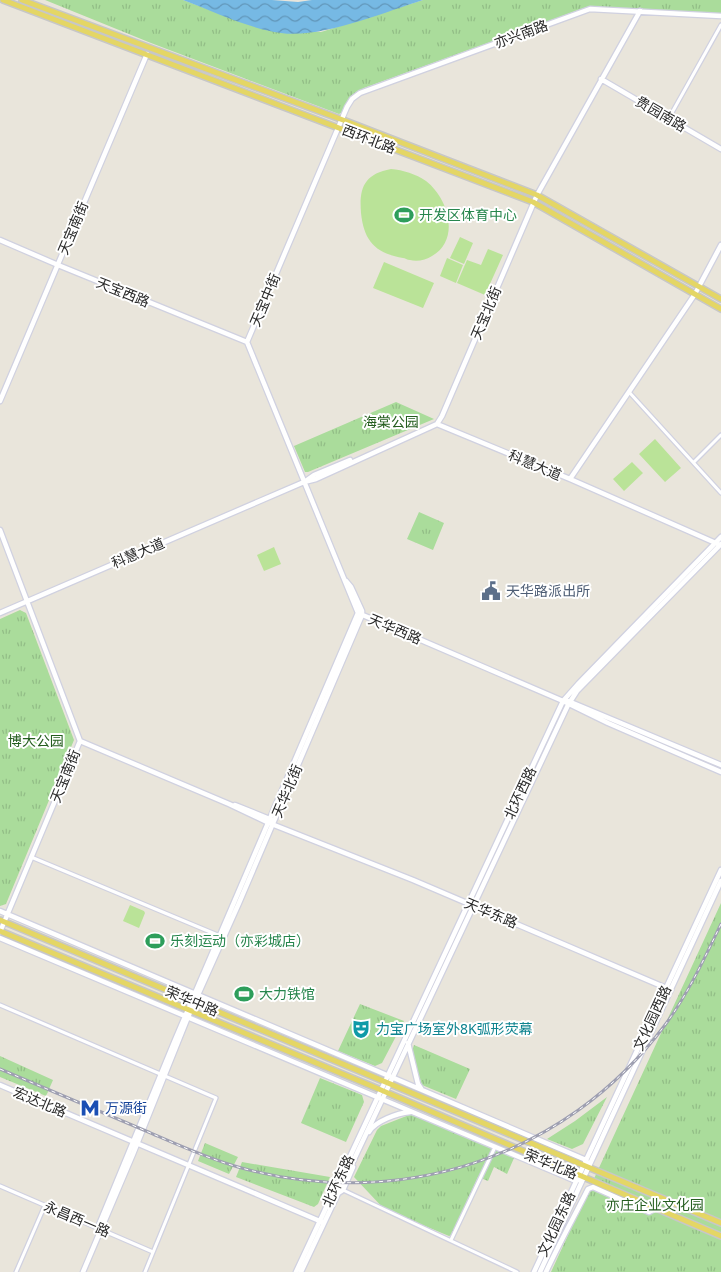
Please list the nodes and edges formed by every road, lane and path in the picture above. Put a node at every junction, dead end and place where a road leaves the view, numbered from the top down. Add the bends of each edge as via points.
1 (3, 0) edge
2 (22, 0) edge
3 (640, 11) junction
4 (721, 16) edge
5 (721, 25) edge
6 (146, 54) junction
7 (601, 79) junction
8 (668, 118) junction
9 (343, 120) junction
10 (339, 128) junction
11 (721, 149) edge
12 (537, 195) junction
13 (533, 202) junction
14 (0, 240) edge
15 (721, 245) edge
16 (58, 265) junction
17 (699, 287) junction
18 (695, 294) junction
19 (721, 299) edge
20 (721, 309) edge
21 (247, 342) junction
22 (629, 392) junction
23 (0, 401) edge
24 (437, 424) junction
25 (721, 435) edge
26 (694, 462) junction
27 (570, 479) junction
28 (304, 482) junction
29 (721, 493) edge
30 (0, 530) edge
31 (721, 537) edge
32 (720, 544) edge
33 (27, 601) junction
34 (0, 613) edge
35 (360, 614) junction
36 (567, 702) junction
37 (80, 741) junction
38 (721, 765) edge
39 (721, 772) edge
40 (271, 822) junction
41 (32, 857) junction
42 (721, 870) edge
43 (721, 881) edge
44 (470, 905) junction
45 (0, 912) edge
46 (7, 915) junction
47 (2, 921) edge
48 (0, 931) edge
49 (49, 932) junction
50 (221, 936) junction
51 (0, 938) edge
52 (59, 945) junction
53 (133, 986) junction
54 (668, 989) junction
55 (197, 995) junction
56 (142, 998) junction
57 (194, 1001) junction
58 (0, 1005) edge
59 (190, 1010) junction
60 (237, 1012) junction
61 (187, 1016) junction
62 (249, 1025) junction
63 (408, 1042) junction
64 (321, 1066) junction
65 (163, 1075) junction
66 (330, 1077) junction
67 (390, 1077) junction
68 (387, 1083) junction
69 (0, 1085) edge
70 (422, 1090) junction
71 (383, 1091) junction
72 (380, 1098) junction
73 (449, 1102) junction
74 (412, 1112) junction
75 (460, 1114) junction
76 (438, 1123) junction
77 (459, 1124) junction
78 (136, 1142) junction
79 (495, 1147) junction
80 (521, 1151) junction
81 (531, 1162) junction
82 (586, 1164) junction
83 (189, 1165) junction
84 (580, 1178) junction
85 (0, 1186) edge
86 (343, 1190) junction
87 (337, 1194) junction
88 (45, 1205) junction
89 (656, 1208) junction
90 (322, 1222) junction
91 (721, 1224) edge
92 (99, 1228) junction
93 (563, 1234) junction
94 (721, 1236) edge
95 (451, 1240) junction
96 (551, 1249) junction
97 (153, 1252) junction
98 (16, 1272) edge
99 (81, 1272) edge
100 (145, 1272) edge
101 (296, 1272) edge
102 (301, 1272) edge
103 (518, 1272) edge
104 (534, 1272) edge
105 (540, 1272) edge
106 (546, 1272) edge

1 - 6 main road, 西环北路
2 - 9 main road, 西环北路
3 - 4 street, 亦兴南路
3 - 7 street, 天宝北街
3 - 9 street, 亦兴南路 via 590,9 381,85 352,99
5 - 8 street
6 - 10 main road, 西环北路
6 - 16 street, 天宝南街
7 - 8 street, 贵园南路
7 - 12 street, 天宝北街
8 - 11 street, 贵园南路
9 - 10 street, 天宝中街
9 - 12 main road, 西环北路
10 - 13 main road, 西环北路
10 - 21 street, 天宝中街
12 - 13 street, 天宝北街
12 - 17 main road, 西环北路
13 - 18 main road, 西环北路
13 - 24 street, 天宝北街
14 - 16 street, 天宝西路
15 - 17 street
16 - 21 street, 天宝西路
16 - 23 street, 天宝南街
17 - 18 street
17 - 19 main road, 西环北路
18 - 20 main road, 西环北路
18 - 22 street
21 - 28 street, 天宝中街
22 - 26 street
22 - 27 street
24 - 27 street, 科慧大道
24 - 28 street, 科慧大道
25 - 26 street
26 - 29 street
27 - 32 street, 科慧大道
28 - 33 street, 科慧大道
28 - 35 street, 天华西路
30 - 33 street, 天宝南街
31 - 32 street, 北环西路
32 - 36 street, 北环西路
33 - 34 street, 科慧大道
33 - 37 street, 天宝南街
35 - 36 street, 天华西路
35 - 40 street, 天华北街
36 - 38 street, 天华西路
36 - 39 street, 天华西路
36 - 44 street, 北环西路
37 - 40 street, 天华东路
37 - 41 street, 天宝南街
40 - 44 street, 天华东路
40 - 50 street, 天华北街
40 - 55 street, 天华北街
41 - 46 street, 天宝南街
41 - 50 street
42 - 54 street, 文化园西路
43 - 54 street, 文化园西路
44 - 54 street, 天华东路
44 - 63 street, 北环西路
44 - 67 street, 北环西路
45 - 46 street
46 - 47 street, 天宝南街
46 - 49 street
47 - 48 street, 天宝南街
47 - 52 main road, 荣华中路
48 - 53 main road, 荣华中路
49 - 52 street
49 - 55 street
50 - 55 street, 天华北街
51 - 56 street
52 - 57 main road, 荣华中路
53 - 56 street
53 - 59 main road, 荣华中路
54 - 82 street, 文化园西路
54 - 82 street, 文化园西路
55 - 57 street, 天华北街
55 - 60 street
56 - 61 street
57 - 59 street, 天华北街
57 - 62 main road, 荣华中路
58 - 65 street
59 - 61 street
59 - 64 main road, 荣华中路
60 - 62 street
60 - 67 street
61 - 65 street
61 - 66 street
62 - 68 main road, 荣华中路
63 - 67 street, 北环西路
63 - 70 street
64 - 66 street
64 - 71 main road, 荣华中路
65 - 78 street
65 - 83 street via 216,1098
66 - 72 street
67 - 68 street, 北环西路
67 - 70 street
68 - 71 street, 北环西路
68 - 75 main road, 荣华北路
69 - 78 street, 宏达北路
70 - 73 street
71 - 72 street, 北环东路
71 - 77 main road, 荣华北路
72 - 74 street
72 - 87 street, 北环东路
72 - 90 street, 北环东路
73 - 75 street
73 - 82 street
74 - 76 street
74 - 86 street via 371,1128
75 - 82 main road, 荣华北路
76 - 77 street
76 - 79 street
77 - 80 main road, 荣华北路
78 - 83 street, 宏达北路
78 - 92 street
79 - 81 street
79 - 95 street
80 - 81 street
80 - 84 main road, 荣华北路
81 - 84 street
82 - 84 street
82 - 91 main road, 荣华北路
83 - 90 street, 宏达北路
83 - 97 street
84 - 89 main road, 荣华北路
84 - 96 street, 文化园东路
84 - 104 street, 文化园东路
85 - 88 street, 永昌西一路
86 - 87 street
86 - 95 street
87 - 90 street, 北环东路
88 - 92 street, 永昌西一路
88 - 98 street
89 - 93 street via 649,1212 592,1187
89 - 94 main road, 荣华北路
90 - 101 street, 北环东路
90 - 102 street, 北环东路
92 - 97 street, 永昌西一路
92 - 99 street
93 - 96 street
93 - 106 street
95 - 103 street
96 - 105 street, 文化园东路
97 - 100 street

